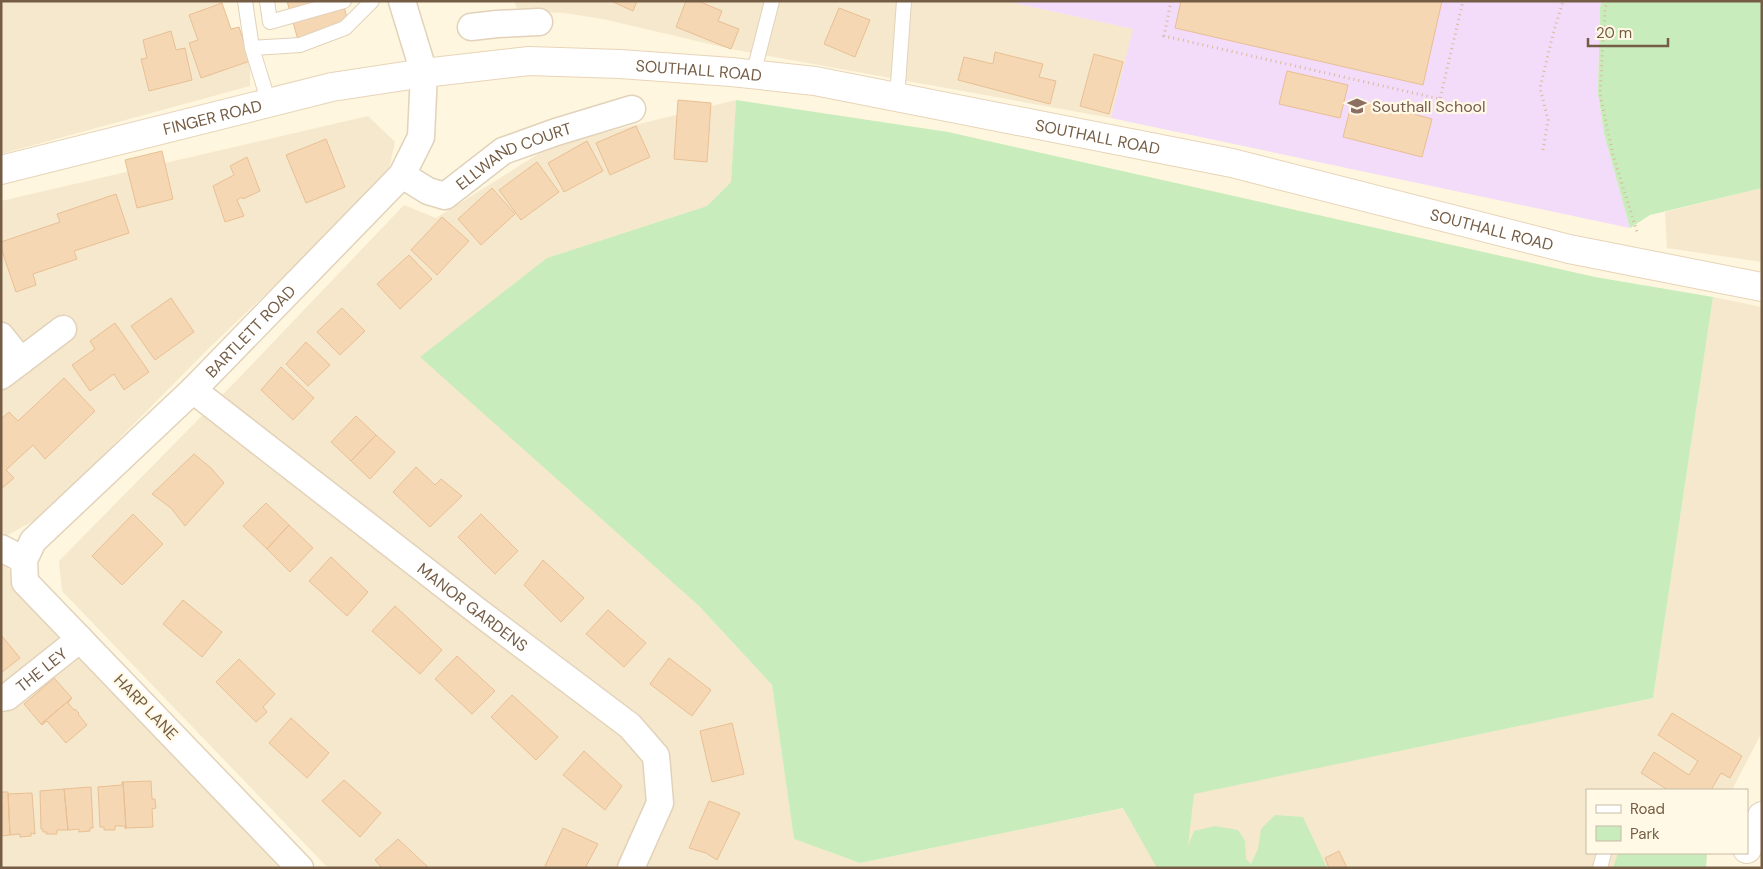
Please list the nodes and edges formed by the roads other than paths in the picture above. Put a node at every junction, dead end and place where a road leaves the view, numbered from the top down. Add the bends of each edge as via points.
1 (245, 1) edge
2 (267, 1) edge
3 (344, 1) edge
4 (372, 1) edge
5 (402, 1) edge
6 (772, 1) edge
7 (904, 1) edge
8 (500, 12) edge
9 (270, 22) junction
10 (539, 22) dead end
11 (250, 25) junction
12 (472, 27) dead end
13 (252, 48) junction
14 (424, 73) junction
15 (753, 75) junction
16 (897, 98) junction
17 (269, 103) junction
18 (632, 109) dead end
19 (1, 170) edge
20 (402, 175) junction
21 (1762, 288) edge
22 (63, 329) dead end
23 (1, 336) edge
24 (11, 368) edge
25 (192, 390) junction
26 (12, 554) edge
27 (80, 639) junction
28 (1, 698) edge
29 (1762, 816) edge
30 (1748, 847) edge
31 (1604, 854) edge
32 (1745, 854) edge
33 (296, 868) edge
34 (631, 868) edge
35 (1600, 868) edge
36 (1738, 868) edge

1 - 11 lane
2 - 9 lane
3 - 9 lane
4 - 13 lane via 345,28 300,45
5 - 14 street, BARTLETT ROAD
6 - 15 lane
7 - 16 lane
8 - 10 street
8 - 12 street
9 - 11 lane
11 - 13 lane
13 - 17 lane
14 - 15 main road, SOUTHALL ROAD via 529,61 620,64
14 - 17 main road, FINGER ROAD via 332,87
14 - 20 street, BARTLETT ROAD via 421,138
15 - 16 main road, SOUTHALL ROAD via 814,82
16 - 21 main road, SOUTHALL ROAD via 1232,163 1569,249
17 - 19 main road, FINGER ROAD
18 - 20 street, ELLWAND COURT via 556,132 499,143 445,196 428,191
20 - 25 street, BARTLETT ROAD
22 - 24 street
23 - 24 street
25 - 26 street, BARTLETT ROAD via 33,541
25 - 34 street, MANOR GARDENS via 630,726 656,756 660,803
26 - 27 street, HARP LANE via 25,582
27 - 28 street, THE LEY via 7,697
27 - 33 street, HARP LANE
29 - 30 main road
31 - 35 lane
32 - 36 main road

